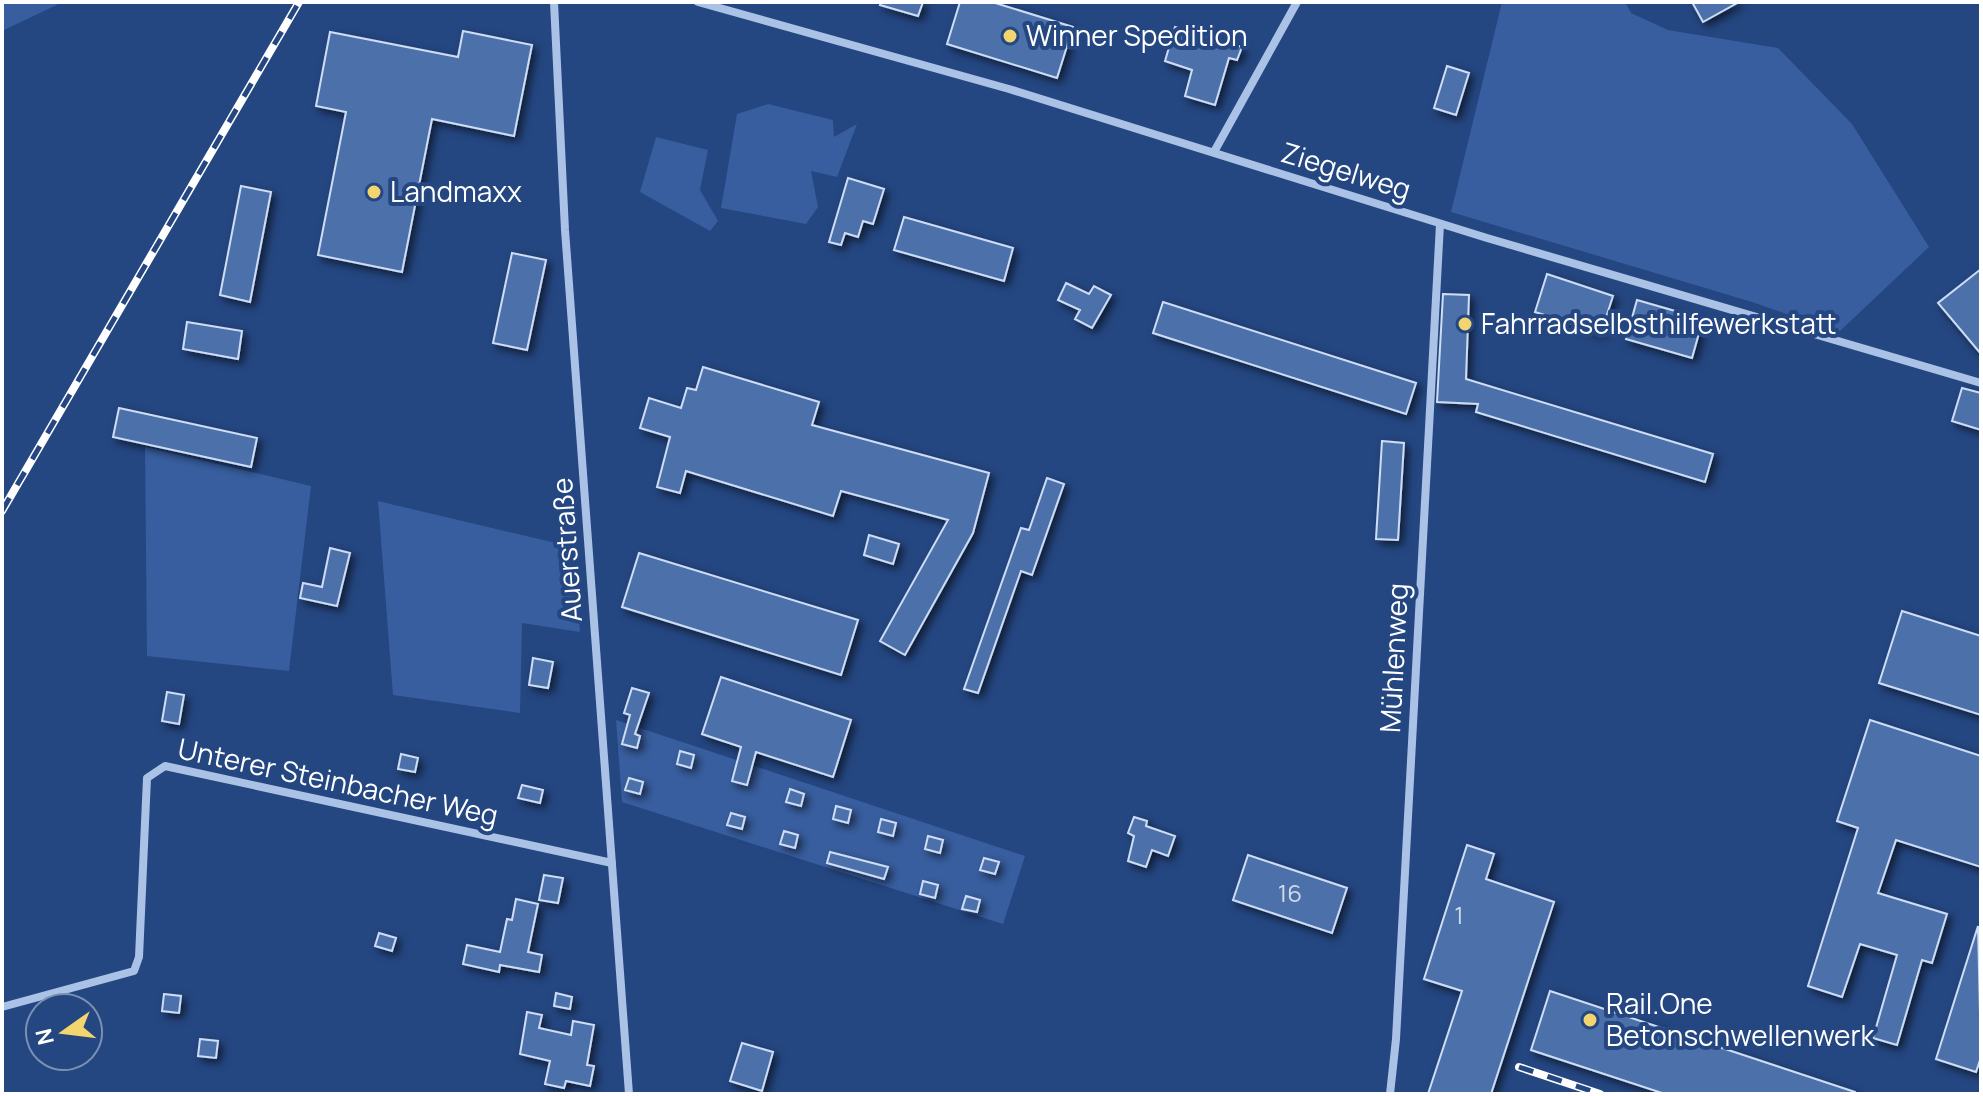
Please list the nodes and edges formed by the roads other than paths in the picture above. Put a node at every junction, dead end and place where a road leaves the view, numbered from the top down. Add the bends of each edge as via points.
1 (554, 2) edge
2 (698, 2) edge
3 (1297, 2) edge
4 (1214, 152) junction
5 (1440, 224) junction
6 (1981, 383) edge
7 (612, 863) junction
8 (2, 1007) edge
9 (629, 1094) edge
10 (1390, 1094) edge

1 - 7 street, Auerstraße
2 - 4 street, Ziegelweg
3 - 4 street
4 - 5 street, Ziegelweg
5 - 6 street, Ziegelweg
5 - 10 street, Mühlenweg
7 - 8 street, Unterer Steinbacher Weg via 165,766 147,778 139,957 134,971
7 - 9 street, Auerstraße

